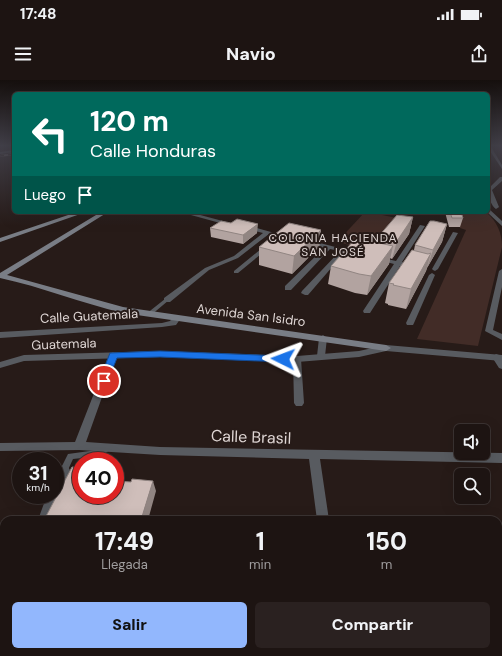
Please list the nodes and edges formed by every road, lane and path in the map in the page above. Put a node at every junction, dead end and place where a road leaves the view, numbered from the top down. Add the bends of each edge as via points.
1 (502, 178) edge
2 (496, 207) dead end
3 (490, 212) edge
4 (77, 214) edge
5 (102, 214) edge
6 (192, 214) edge
7 (502, 224) edge
8 (422, 226) dead end
9 (268, 232) junction
10 (455, 233) dead end
11 (280, 235) junction
12 (0, 240) edge
13 (328, 247) junction
14 (344, 250) junction
15 (365, 256) edge
16 (372, 257) edge
17 (398, 264) junction
18 (429, 271) junction
19 (502, 271) edge
20 (236, 272) dead end
21 (0, 276) edge
22 (288, 288) dead end
23 (305, 293) dead end
24 (167, 300) joint
25 (367, 311) dead end
26 (148, 315) junction
27 (177, 318) junction
28 (410, 323) dead end
29 (0, 335) edge
30 (502, 337) edge
31 (323, 338) junction
32 (386, 348) junction
33 (113, 355) junction
34 (321, 356) junction
35 (499, 358) edge
36 (297, 359) junction
37 (0, 365) edge
38 (502, 366) edge
39 (299, 403) dead end
40 (79, 446) junction
41 (0, 447) edge
42 (110, 447) junction
43 (314, 455) junction
44 (502, 458) edge
45 (64, 470) edge
46 (50, 504) edge
47 (46, 516) edge
48 (322, 516) edge

1 - 2 street via 490,190
3 - 7 street
4 - 12 main road
5 - 21 main road
6 - 9 street
8 - 17 street
9 - 11 street
9 - 24 street via 236,257 208,269
10 - 18 street
11 - 13 street
11 - 20 street
13 - 14 street
13 - 22 street
14 - 15 street
14 - 23 street
16 - 17 street
17 - 18 street
17 - 25 street
18 - 28 street
19 - 30 street via 489,331
21 - 26 main road, Avenida San Isidro via 106,307
24 - 26 street
26 - 27 main road, Avenida San Isidro
27 - 29 street, Calle Guatemala via 173,323 162,325
27 - 31 main road, Avenida San Isidro
31 - 32 main road, Avenida San Isidro
31 - 34 street
32 - 34 street via 359,354
32 - 35 street, Avenida San Isidro
33 - 36 street, Guatemala via 160,354
33 - 37 street, Guatemala via 24,358
33 - 40 street
34 - 36 street, Guatemala
35 - 38 street
36 - 39 street
40 - 41 street, Calle Brasil
40 - 42 street, Calle Brasil
42 - 43 street, Calle Brasil
42 - 45 street via 98,453 71,456
43 - 44 street, Calle Brasil
43 - 48 street
46 - 47 street

